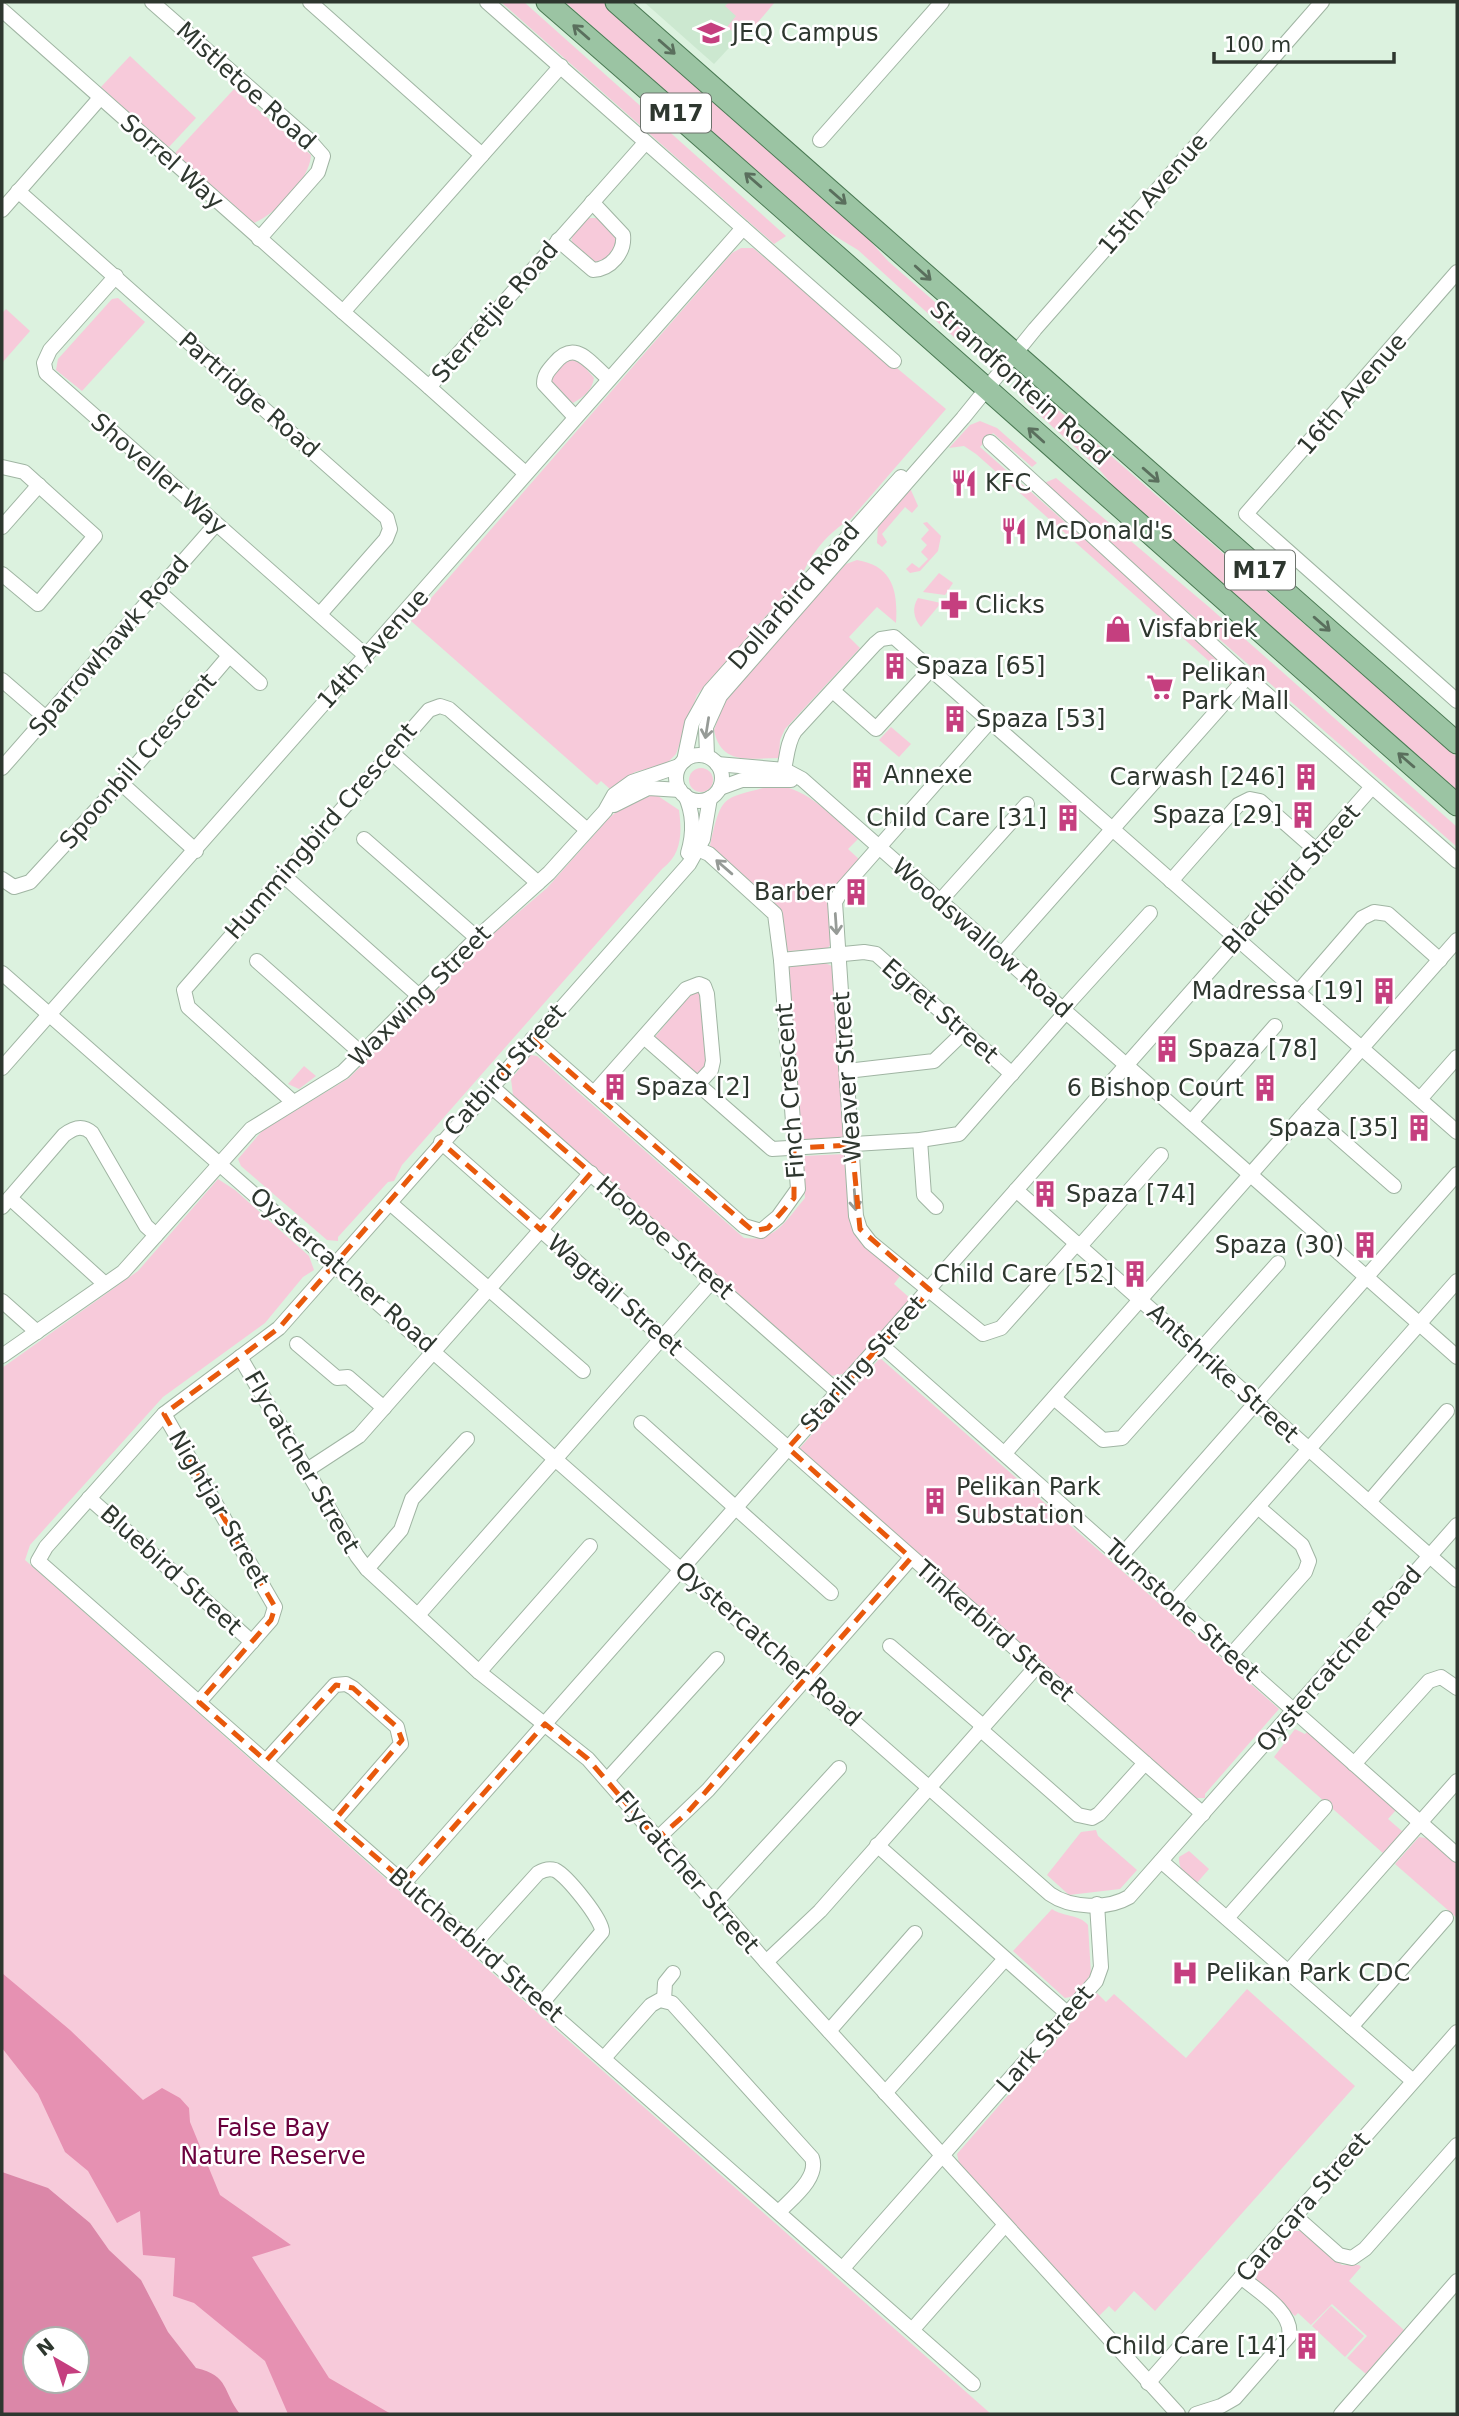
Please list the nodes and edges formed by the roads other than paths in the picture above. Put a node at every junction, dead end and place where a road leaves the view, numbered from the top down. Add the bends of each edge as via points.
1 (152, 2) edge
2 (310, 2) edge
3 (487, 2) edge
4 (547, 2) edge
5 (616, 2) edge
6 (942, 2) edge
7 (1322, 2) edge
8 (2, 10) edge
9 (561, 66) junction
10 (100, 98) junction
11 (820, 140) dead end
12 (645, 143) junction
13 (482, 155) junction
14 (18, 191) junction
15 (592, 202) junction
16 (2, 210) edge
17 (743, 228) junction
18 (259, 239) junction
19 (558, 240) junction
20 (1457, 272) edge
21 (116, 276) junction
22 (343, 312) junction
23 (1015, 355) junction
24 (894, 361) dead end
25 (609, 379) junction
26 (429, 387) junction
27 (986, 389) junction
28 (575, 417) junction
29 (990, 442) dead end
30 (935, 450) junction
31 (2, 467) edge
32 (524, 472) junction
33 (39, 485) junction
34 (216, 524) junction
35 (2, 527) edge
36 (2, 574) edge
37 (158, 591) junction
38 (320, 614) junction
39 (365, 655) junction
40 (229, 656) junction
41 (931, 669) junction
42 (1248, 677) junction
43 (2, 680) edge
44 (260, 683) dead end
45 (833, 691) junction
46 (1457, 701) edge
47 (46, 718) junction
48 (990, 721) junction
49 (1457, 743) edge
50 (391, 752) junction
51 (713, 760) junction
52 (682, 764) junction
53 (2, 768) edge
54 (783, 774) junction
55 (121, 783) junction
56 (1372, 787) junction
57 (682, 792) junction
58 (715, 793) junction
59 (1027, 804) dead end
60 (1457, 805) edge
61 (605, 811) junction
62 (1113, 829) junction
63 (587, 830) junction
64 (364, 839) dead end
65 (878, 847) junction
66 (694, 848) junction
67 (195, 850) junction
68 (1317, 851) junction
69 (1457, 861) edge
70 (283, 875) junction
71 (2, 879) edge
72 (1171, 881) junction
73 (538, 883) junction
74 (940, 901) junction
75 (1150, 913) dead end
76 (477, 938) junction
77 (1237, 939) junction
78 (1457, 940) edge
79 (1001, 955) junction
80 (839, 956) junction
81 (781, 960) junction
82 (1440, 960) junction
83 (257, 961) dead end
84 (2, 972) edge
85 (1298, 992) junction
86 (418, 995) junction
87 (1065, 1011) junction
88 (49, 1015) junction
89 (1275, 1026) dead end
90 (964, 1032) junction
91 (645, 1037) junction
92 (532, 1039) junction
93 (1362, 1048) junction
94 (361, 1054) junction
95 (1457, 1057) edge
96 (1126, 1065) junction
97 (2, 1068) edge
98 (847, 1071) junction
99 (1012, 1074) junction
100 (698, 1084) junction
101 (491, 1086) junction
102 (594, 1094) junction
103 (1420, 1099) junction
104 (292, 1101) junction
105 (1307, 1110) junction
106 (1191, 1122) junction
107 (1457, 1132) edge
108 (920, 1140) junction
109 (441, 1142) junction
110 (852, 1145) junction
111 (793, 1148) junction
112 (1161, 1155) dead end
113 (220, 1163) junction
114 (591, 1173) junction
115 (1457, 1174) edge
116 (1251, 1175) junction
117 (1394, 1186) dead end
118 (1016, 1190) junction
119 (6, 1202) edge
120 (390, 1203) junction
121 (936, 1207) dead end
122 (541, 1230) junction
123 (156, 1235) junction
124 (1078, 1245) junction
125 (1278, 1263) dead end
126 (335, 1264) junction
127 (1367, 1277) junction
128 (1457, 1280) edge
129 (712, 1281) junction
130 (105, 1284) junction
131 (488, 1290) junction
132 (930, 1290) junction
133 (1140, 1300) junction
134 (2, 1301) edge
135 (1419, 1324) junction
136 (37, 1332) junction
137 (662, 1337) junction
138 (297, 1344) dead end
139 (880, 1344) junction
140 (435, 1350) junction
141 (1199, 1353) junction
142 (2, 1356) edge
143 (240, 1357) junction
144 (1457, 1357) edge
145 (583, 1371) dead end
146 (838, 1392) junction
147 (1054, 1398) junction
148 (1256, 1402) junction
149 (384, 1408) junction
150 (1447, 1411) dead end
151 (163, 1414) junction
152 (642, 1423) dead end
153 (467, 1439) dead end
154 (788, 1448) junction
155 (1309, 1449) junction
156 (1005, 1453) junction
157 (557, 1458) junction
158 (307, 1470) junction
159 (89, 1498) junction
160 (1369, 1502) junction
161 (1258, 1507) junction
162 (736, 1508) junction
163 (1457, 1525) edge
164 (590, 1546) dead end
165 (1121, 1556) junction
166 (1430, 1556) junction
167 (911, 1558) junction
168 (38, 1561) joint
169 (681, 1568) junction
170 (367, 1569) junction
171 (1457, 1580) edge
172 (831, 1593) dead end
173 (1173, 1603) junction
174 (418, 1615) junction
175 (252, 1642) junction
176 (890, 1646) dead end
177 (1232, 1654) junction
178 (718, 1659) dead end
179 (1036, 1667) junction
180 (479, 1672) junction
181 (806, 1678) junction
182 (1457, 1688) edge
183 (199, 1702) junction
184 (1294, 1710) junction
185 (545, 1724) junction
186 (982, 1728) junction
187 (266, 1761) junction
188 (1145, 1763) junction
189 (1354, 1764) junction
190 (839, 1768) dead end
191 (607, 1780) junction
192 (1457, 1781) edge
193 (929, 1786) junction
194 (1325, 1807) dead end
195 (1203, 1814) junction
196 (334, 1821) junction
197 (1420, 1822) junction
198 (657, 1839) junction
199 (877, 1845) junction
200 (1457, 1854) edge
201 (1161, 1861) junction
202 (405, 1882) junction
203 (714, 1904) junction
204 (1097, 1904) junction
205 (1227, 1917) junction
206 (1446, 1918) dead end
207 (915, 1933) dead end
208 (474, 1944) junction
209 (1005, 1959) junction
210 (766, 1962) junction
211 (1288, 1972) junction
212 (673, 1973) dead end
213 (664, 2000) junction
214 (542, 2003) junction
215 (1068, 2014) junction
216 (1351, 2027) junction
217 (829, 2031) junction
218 (1457, 2032) edge
219 (604, 2058) junction
220 (1413, 2081) junction
221 (885, 2093) junction
222 (1457, 2145) edge
223 (943, 2156) junction
224 (779, 2212) junction
225 (1295, 2216) junction
226 (1005, 2225) junction
227 (843, 2269) junction
228 (1241, 2277) junction
229 (1457, 2281) edge
230 (913, 2329) junction
231 (1148, 2383) junction
232 (973, 2384) dead end
233 (1178, 2414) edge
234 (1196, 2414) edge
235 (1341, 2414) edge

1 - 18 street, Mistletoe Road via 323,156 318,172
2 - 13 street
3 - 9 street
27 -> 4 main road, Strandfontein Road / M17
5 -> 23 main road, Strandfontein Road / M17
6 - 11 street
7 - 23 street, 15th Avenue
8 - 10 street, Sorrel Way
9 - 12 street
9 - 13 street
10 - 14 street
10 - 18 street, Sorrel Way
12 - 15 street, Sterretjie Road
12 - 17 street
13 - 22 street
14 - 16 street
14 - 21 street, Partridge Road
15 - 19 street, Sterretjie Road
15 - 19 street via 623,235 622,247 611,263 593,270
17 - 24 street
17 - 25 street, 14th Avenue
18 - 22 street, Sorrel Way
19 - 26 street, Sterretjie Road
20 - 46 street, 16th Avenue via 1246,514
21 - 34 street, Shoveller Way via 50,350 44,363 46,373
21 - 38 street, Partridge Road via 387,517 390,529 386,539
22 - 26 street, Sorrel Way
23 - 27 street, 15th Avenue
23 -> 49 main road, Strandfontein Road / M17
25 - 28 street, 14th Avenue
25 - 28 street via 573,351 562,354 545,375 544,384
26 - 32 street, Sterretjie Road
27 - 30 street, Dollarbird Road
60 -> 27 main road, Strandfontein Road / M17
28 - 32 street, 14th Avenue
29 - 42 street
30 -> 51 street, Dollarbird Road via 720,696 706,727
30 - 52 street, Dollarbird Road via 881,498 710,691 692,723
31 - 33 street via 20,470
32 - 39 street, 14th Avenue
33 - 35 street
33 - 36 street via 95,538 38,604
34 - 37 street, Sparrowhawk Road
34 - 38 street, Shoveller Way
37 - 40 street, Spoonbill Crescent
37 - 47 street, Sparrowhawk Road
38 - 39 street, Shoveller Way
39 - 67 street, 14th Avenue
40 - 44 street
40 - 55 street, Spoonbill Crescent
41 - 45 street via 901,642 888,637 875,644
41 - 45 street via 876,729
41 - 48 street
42 - 56 street
42 - 62 street
43 - 47 street
45 - 54 street via 792,735
47 - 53 street, Sparrowhawk Road
48 - 62 street
48 - 65 street, Weaver Street
50 - 63 street, Hummingbird Crescent via 429,710 445,707
50 - 70 street, Hummingbird Crescent
50 - 73 street
51 - 52 street via 695,755
51 - 54 street, Woodswallow Road
51 - 58 street via 722,775
52 - 57 street via 676,778
52 - 61 street, Waxwing Street via 632,782 614,795
54 - 58 street, Woodswallow Road via 742,780
54 - 65 street, Woodswallow Road via 806,783
55 - 67 street
55 - 71 street, Spoonbill Crescent via 30,882 15,887
56 - 68 street, Blackbird Street
56 - 69 street
57 - 58 street via 700,800
57 - 61 street, Waxwing Street via 648,788
57 - 66 street, Catbird Street via 692,810
58 - 66 street, Catbird Street
59 - 74 street
61 - 63 street, Waxwing Street
62 - 72 street
62 - 79 street
63 - 73 street, Waxwing Street
64 - 76 street
65 - 74 street, Woodswallow Road
65 -> 80 street, Weaver Street via 835,902
81 -> 66 street, Finch Crescent via 775,914 709,854
66 - 92 street, Catbird Street via 678,877
67 - 88 street, 14th Avenue
68 - 72 street via 1260,801 1250,799 1238,805
68 - 77 street, Blackbird Street
70 - 86 street
70 - 104 street, Hummingbird Crescent via 187,983 183,997 188,1007
72 - 77 street
73 - 76 street, Waxwing Street
74 - 79 street, Woodswallow Road
75 - 87 street
76 - 86 street, Waxwing Street
77 - 85 street
77 - 96 street, Blackbird Street
78 - 82 street
79 - 87 street, Woodswallow Road
80 - 81 street, Egret Street
80 - 90 street, Egret Street via 876,954
80 - 98 street, Weaver Street
81 - 111 street, Finch Crescent
82 - 85 street via 1388,914 1374,912 1362,918
82 - 93 street
83 - 94 street
84 - 88 street, Oystercatcher Road
85 - 93 street
86 - 94 street, Waxwing Street
87 - 96 street, Woodswallow Road
87 - 99 street
88 - 97 street, 14th Avenue
88 - 113 street, Oystercatcher Road
89 - 106 street
90 - 98 street via 934,1061
90 - 99 street, Egret Street
91 - 100 street
91 - 100 street via 686,989 704,986 713,1061
91 - 102 street
92 - 101 street, Catbird Street
92 - 102 street, Finch Crescent
93 - 103 street
93 - 105 street
94 - 104 street, Waxwing Street via 335,1078
95 - 103 street
96 - 106 street, Woodswallow Road
96 - 118 street, Starling Street
98 - 110 street, Weaver Street
99 - 108 street via 959,1134
100 - 111 street via 767,1146
101 - 109 street, Catbird Street
101 - 114 street, Hoopoe Street
102 - 111 street, Finch Crescent via 752,1231 768,1228 794,1198 798,1189
103 - 107 street
104 - 113 street, Waxwing Street via 251,1129
105 - 116 street
105 - 117 street
106 - 116 street, Woodswallow Road
108 - 110 street
108 - 121 street via 924,1195
109 - 120 street, Catbird Street
109 - 122 street, Wagtail Street
110 - 111 street
110 -> 132 street, Weaver Street via 860,1229
112 - 124 street
113 - 123 street, Waxwing Street
113 - 126 street, Oystercatcher Road
114 - 122 street
114 - 129 street, Hoopoe Street
115 - 127 street
116 - 127 street, Woodswallow Road
116 - 133 street
118 - 124 street, Antshrike Street
118 - 132 street, Starling Street
119 - 123 street via 64,1135 83,1128 95,1137 146,1226
119 - 130 street
120 - 126 street, Catbird Street
120 - 131 street
122 - 131 street
122 - 137 street, Wagtail Street
123 - 130 street, Waxwing Street via 123,1272
124 - 132 street, Weaver Street via 1001,1328 988,1334 974,1328
124 - 133 street, Antshrike Street
125 - 141 street
126 - 140 street, Oystercatcher Road
126 - 143 street, Catbird Street via 279,1328
127 - 135 street, Woodswallow Road
127 - 148 street
128 - 135 street
129 - 137 street
129 - 146 street, Hoopoe Street
130 - 136 street, Waxwing Street
131 - 140 street
131 - 145 street
132 - 139 street, Starling Street
133 - 141 street, Antshrike Street
133 - 147 street
134 - 136 street
135 - 144 street, Woodswallow Road
135 - 155 street
136 - 142 street, Waxwing Street
137 - 154 street, Wagtail Street
137 - 157 street
138 - 149 street via 337,1378 348,1377
139 - 146 street, Starling Street
139 - 156 street, Turnstone Street
140 - 149 street
140 - 157 street, Oystercatcher Road
141 - 147 street via 1115,1441 1097,1437
141 - 148 street, Antshrike Street
143 - 151 street, Catbird Street
143 - 158 street, Flycatcher Street
146 - 154 street, Starling Street
147 - 156 street
148 - 155 street, Antshrike Street
148 - 165 street
149 - 158 street via 359,1436
150 - 160 street
151 - 159 street, Catbird Street
151 - 175 street, Nightjar Street via 275,1607 271,1620
152 - 162 street
153 - 170 street via 412,1499 401,1530
154 - 162 street, Starling Street
154 - 167 street, Tinkerbird Street
155 - 160 street, Antshrike Street
155 - 161 street
156 - 165 street, Turnstone Street
157 - 169 street, Oystercatcher Road
157 - 174 street
158 - 170 street, Flycatcher Street
159 - 168 street, Catbird Street
159 - 175 street, Bluebird Street
160 - 166 street, Antshrike Street
161 - 173 street
161 - 177 street via 1302,1545 1309,1561 1305,1572
162 - 169 street, Starling Street
162 - 172 street
163 - 166 street, Oystercatcher Road
164 - 180 street
165 - 173 street, Turnstone Street
166 - 171 street, Antshrike Street
166 - 184 street, Oystercatcher Road
167 - 179 street, Tinkerbird Street
167 - 181 street
168 - 183 street, Butcherbird Street
169 - 181 street, Oystercatcher Road
169 - 185 street, Starling Street
170 - 174 street, Flycatcher Street
173 - 177 street, Turnstone Street
174 - 180 street, Flycatcher Street
175 - 183 street, Nightjar Street
176 - 186 street
177 - 184 street, Turnstone Street
178 - 191 street
179 - 186 street
179 - 188 street, Tinkerbird Street
180 - 185 street, Flycatcher Street
181 - 193 street, Oystercatcher Road
181 - 198 street via 694,1805
182 - 189 street via 1441,1677 1429,1681
183 - 187 street, Butcherbird Street
184 - 189 street, Turnstone Street
184 - 195 street, Oystercatcher Road
185 - 191 street, Flycatcher Street
185 - 202 street, Starling Street
186 - 188 street via 1086,1818 1099,1814
186 - 193 street
187 - 196 street, Butcherbird Street
187 - 196 street via 335,1685 353,1688 397,1727 401,1744
188 - 195 street, Tinkerbird Street
189 - 197 street, Turnstone Street
190 - 203 street
191 - 198 street, Flycatcher Street
192 - 197 street
193 - 199 street
193 - 204 street, Oystercatcher Road via 1061,1901
194 - 205 street
195 - 201 street, Oystercatcher Road
196 - 202 street, Butcherbird Street
197 - 200 street, Turnstone Street
197 - 211 street
198 - 203 street, Flycatcher Street
199 - 209 street
199 - 210 street via 802,1930
201 - 204 street, Oystercatcher Road via 1129,1897
201 - 205 street
202 - 208 street, Butcherbird Street
203 - 210 street, Flycatcher Street
204 - 215 street, Lark Street via 1100,1975
205 - 211 street
206 - 216 street
207 - 217 street
208 - 214 street, Butcherbird Street
208 - 214 street via 538,1872 557,1872 600,1919 602,1932
209 - 215 street
209 - 221 street
210 - 217 street, Flycatcher Street
211 - 216 street
212 - 213 street via 665,1983
213 - 219 street via 651,2005
213 - 224 street via 676,2006 812,2158 811,2177
214 - 219 street, Butcherbird Street
215 - 223 street, Lark Street
216 - 220 street
217 - 221 street, Flycatcher Street
218 - 220 street, Caracara Street
219 - 224 street, Butcherbird Street
220 - 225 street, Caracara Street
221 - 223 street, Flycatcher Street
222 - 225 street via 1352,2258 1339,2255
223 - 226 street, Flycatcher Street
223 - 227 street, Lark Street
224 - 227 street, Butcherbird Street
225 - 228 street, Caracara Street
226 - 230 street
226 - 231 street, Flycatcher Street
227 - 230 street, Butcherbird Street
228 - 231 street, Caracara Street
228 - 234 street via 1285,2315 1289,2336 1235,2398
229 - 235 street
230 - 232 street, Butcherbird Street
231 - 233 street, Flycatcher Street

